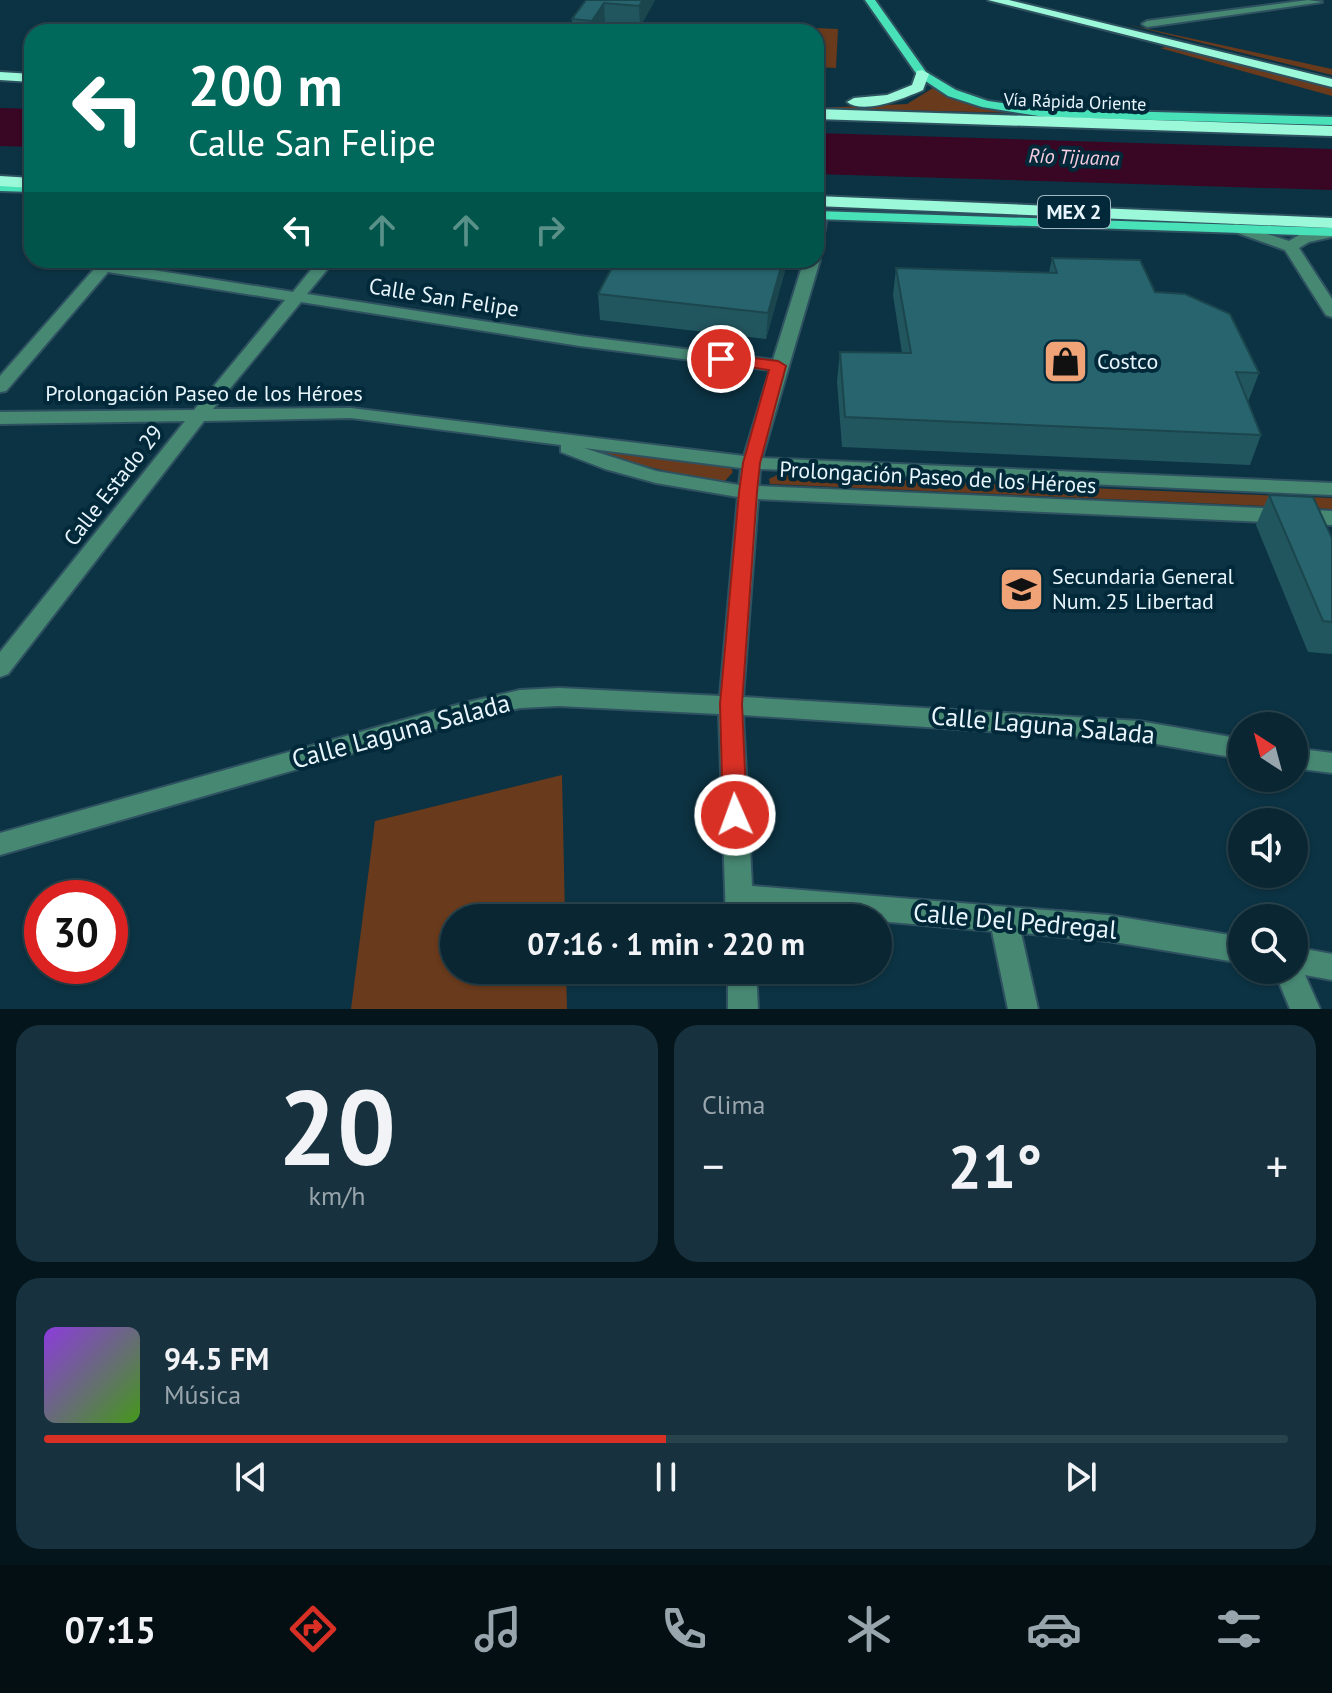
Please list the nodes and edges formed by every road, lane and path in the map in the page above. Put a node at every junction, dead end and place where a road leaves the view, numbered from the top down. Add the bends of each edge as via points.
1 (870, 0) edge
2 (885, 0) edge
3 (994, 0) edge
4 (1016, 0) edge
5 (1043, 0) edge
6 (1318, 3) edge
7 (880, 18) junction
8 (898, 19) junction
9 (1147, 24) junction
10 (1221, 40) dead end
11 (922, 74) junction
12 (0, 76) edge
13 (24, 78) edge
14 (1332, 80) edge
15 (0, 89) edge
16 (24, 90) edge
17 (824, 101) edge
18 (824, 114) edge
19 (1332, 118) edge
20 (1332, 131) edge
21 (0, 173) edge
22 (24, 174) edge
23 (0, 184) edge
24 (24, 185) edge
25 (824, 210) edge
26 (824, 210) edge
27 (940, 218) joint
28 (1332, 223) edge
29 (1237, 228) junction
30 (1332, 233) edge
31 (1291, 247) junction
32 (104, 268) edge
33 (131, 268) edge
34 (320, 268) edge
35 (809, 268) edge
36 (296, 296) junction
37 (1332, 312) edge
38 (778, 366) junction
39 (0, 387) edge
40 (199, 415) junction
41 (0, 418) edge
42 (550, 440) junction
43 (751, 463) junction
44 (1332, 489) edge
45 (748, 492) junction
46 (1332, 518) edge
47 (0, 668) edge
48 (731, 704) junction
49 (1228, 747) edge
50 (1308, 760) edge
51 (1332, 763) edge
52 (0, 844) edge
53 (739, 904) edge
54 (892, 915) edge
55 (1004, 920) junction
56 (1228, 948) edge
57 (1308, 963) edge
58 (1332, 967) edge
59 (742, 984) edge
60 (1294, 984) edge
61 (743, 1009) edge
62 (1023, 1009) edge
63 (1305, 1009) edge

1 - 7 main road
2 - 8 main road
3 - 14 highway
4 - 14 highway
5 - 9 highway
6 - 9 street
7 - 8 main road
7 - 11 main road
8 - 19 main road via 946,79 994,100 1048,107
9 - 10 highway
11 - 17 highway via 918,87 904,96
11 - 19 main road via 952,93 1024,111
12 - 13 highway
15 - 16 highway
18 - 20 highway, Vía Rápida Oriente
21 - 22 highway
23 - 24 highway
25 - 27 highway
26 - 28 highway, MEX 2
27 - 29 main road
29 - 30 main road
29 - 31 street
30 - 31 street via 1304,238
31 - 37 street
32 - 39 street
33 - 36 street, Calle San Felipe
34 - 36 street, Calle Estado 29
35 - 38 street
36 - 38 street, Calle San Felipe
36 - 40 street, Calle Estado 29
38 - 43 street
40 - 41 street, Prolongación Paseo de los Héroes
40 - 42 street, Prolongación Paseo de los Héroes via 351,413
40 - 47 street, Calle Estado 29
42 - 43 street, Prolongación Paseo de los Héroes
42 - 45 street, Prolongación Paseo de los Héroes via 584,455 698,486
43 - 44 street, Prolongación Paseo de los Héroes
43 - 45 street
45 - 46 street, Prolongación Paseo de los Héroes
45 - 48 street
48 - 49 street, Calle Laguna Salada via 1139,731
48 - 52 street, Calle Laguna Salada via 520,699
48 - 53 street
50 - 51 street
54 - 55 street, Calle Del Pedregal
55 - 56 street, Calle Del Pedregal via 1108,928
55 - 62 street
57 - 58 street
59 - 61 street
60 - 63 street

